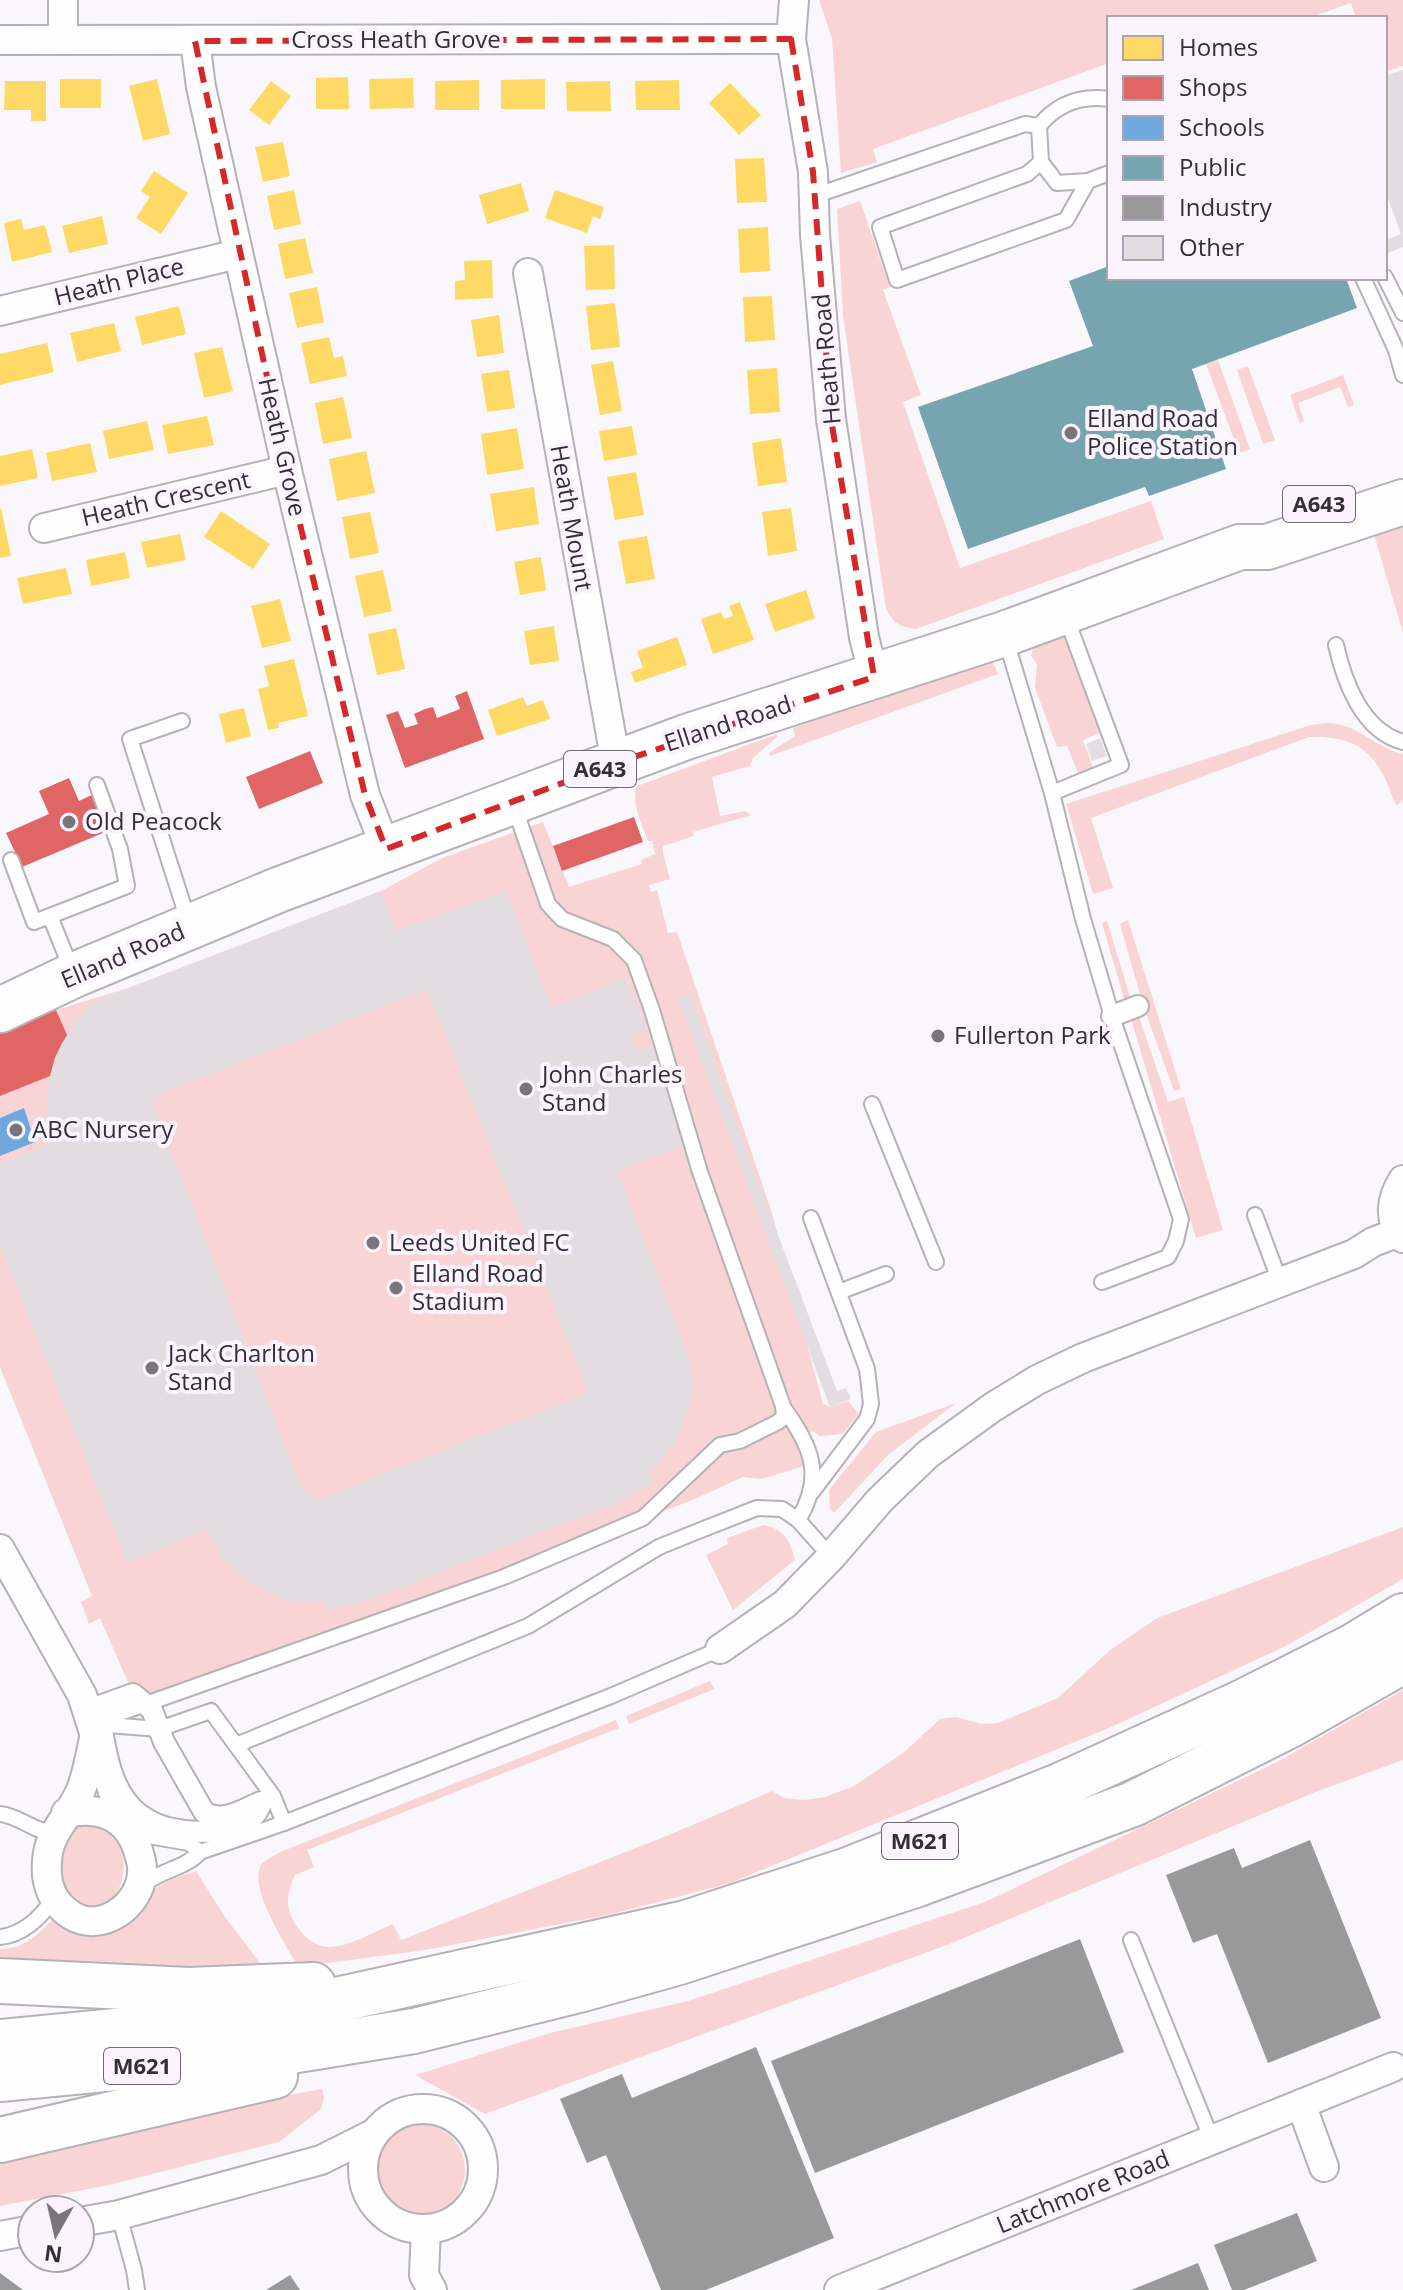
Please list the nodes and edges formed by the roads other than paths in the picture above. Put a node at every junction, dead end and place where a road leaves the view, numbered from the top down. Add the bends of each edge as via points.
1 (63, 0) edge
2 (794, 0) edge
3 (791, 39) junction
4 (0, 40) edge
5 (63, 40) junction
6 (195, 41) junction
7 (1107, 99) edge
8 (1039, 126) junction
9 (1041, 162) junction
10 (1107, 174) edge
11 (1088, 181) junction
12 (814, 196) junction
13 (238, 254) junction
14 (528, 273) dead end
15 (1364, 280) edge
16 (1386, 280) edge
17 (0, 311) edge
18 (1403, 313) edge
19 (1403, 375) edge
20 (287, 470) junction
21 (1403, 473) edge
22 (1403, 502) edge
23 (44, 528) dead end
24 (1240, 547) junction
25 (1065, 613) junction
26 (1004, 634) junction
27 (1336, 645) dead end
28 (874, 677) junction
29 (182, 721) dead end
30 (1403, 742) edge
31 (616, 763) junction
32 (97, 785) dead end
33 (1052, 793) junction
34 (513, 802) junction
35 (386, 849) junction
36 (11, 860) dead end
37 (50, 916) junction
38 (191, 927) junction
39 (74, 975) junction
40 (1138, 1006) dead end
41 (0, 1010) edge
42 (1112, 1016) junction
43 (872, 1104) dead end
44 (1403, 1180) edge
45 (1255, 1215) dead end
46 (811, 1218) dead end
47 (1401, 1235) edge
48 (936, 1262) dead end
49 (886, 1274) dead end
50 (1102, 1282) dead end
51 (1280, 1282) junction
52 (839, 1292) junction
53 (783, 1406) junction
54 (812, 1492) junction
55 (798, 1520) junction
56 (0, 1549) edge
57 (831, 1557) junction
58 (1403, 1616) edge
59 (720, 1649) joint
60 (1403, 1661) edge
61 (145, 1704) junction
62 (97, 1727) junction
63 (159, 1729) junction
64 (236, 1745) junction
65 (114, 1811) junction
66 (0, 1814) edge
67 (60, 1823) junction
68 (284, 1823) junction
69 (200, 1852) junction
70 (136, 1892) junction
71 (53, 1899) junction
72 (0, 1937) edge
73 (1131, 1940) dead end
74 (0, 1981) edge
75 (259, 2001) junction
76 (0, 2042) edge
77 (288, 2063) junction
78 (1398, 2065) edge
79 (0, 2079) edge
80 (1301, 2104) junction
81 (373, 2134) junction
82 (0, 2140) edge
83 (1212, 2140) junction
84 (321, 2160) junction
85 (1324, 2167) dead end
86 (364, 2185) junction
87 (119, 2215) junction
88 (96, 2219) edge
89 (426, 2229) junction
90 (868, 2285) edge
91 (137, 2290) edge
92 (432, 2290) edge
93 (839, 2290) edge

1 - 5 street
2 - 3 street, Heath Road
3 - 6 street, Cross Heath Grove
3 - 12 street, Heath Road
4 - 5 street, Cross Heath Grove
5 - 6 street, Cross Heath Grove
6 - 13 street, Heath Grove
7 - 8 lane via 1073,100 1050,112
8 - 9 lane
8 - 12 lane via 1025,124
9 - 11 lane via 1057,183
9 - 11 lane via 1027,174 880,227 897,280 1066,220
10 - 11 lane
12 - 28 street, Heath Road via 831,419
13 - 17 street, Heath Place
13 - 20 street, Heath Grove
14 - 31 street, Heath Mount
15 - 19 lane
16 - 18 lane
20 - 23 street, Heath Crescent
20 - 35 street, Heath Grove via 365,795
21 - 24 main road, Elland Road / A643 via 1257,531
22 - 24 main road, Elland Road / A643 via 1267,547
24 - 25 main road, Elland Road / A643
25 - 26 main road, Elland Road / A643
25 - 33 lane via 1121,765
26 - 28 main road, Elland Road / A643
26 - 33 lane
27 - 30 lane via 1357,704
28 - 31 main road, Elland Road / A643
29 - 38 lane via 130,739
31 - 34 main road, Elland Road / A643
32 - 37 lane via 127,886
33 - 42 lane
34 - 35 main road, Elland Road / A643
34 - 53 lane via 548,904 562,919 613,939 634,960 700,1172
35 - 38 main road, Elland Road / A643
36 - 37 lane via 34,922
37 - 39 lane
38 - 39 main road, Elland Road / A643
39 - 41 main road, Elland Road / A643
40 - 42 street
42 - 50 lane via 1181,1219 1168,1257
43 - 48 lane
44 - 47 street via 1392,1206
45 - 51 lane
46 - 52 lane
47 - 51 street
49 - 52 lane
51 - 57 street via 1037,1380 928,1454
52 - 54 lane via 867,1369 871,1404 867,1419
53 - 54 lane via 812,1460
53 - 61 lane via 784,1417 778,1422 720,1445 643,1518 504,1577
54 - 55 lane
55 - 57 lane
55 - 64 lane via 782,1509 757,1508 696,1532 659,1547 528,1626
56 - 62 street
57 - 59 street via 785,1604
58 - 75 main road, M621 via 1243,1702 1059,1786 848,1870 686,1923 407,1984
59 - 68 lane
60 - 77 main road, M621 via 1133,1804 961,1868 676,1963
61 - 62 street via 133,1694 97,1707
61 - 63 street
62 - 63 lane
62 - 63 street via 116,1785 138,1814 158,1825 196,1832 223,1830 256,1815 261,1802 225,1817 204,1812
62 - 65 street
62 - 67 street via 80,1792
63 - 64 lane via 211,1711
64 - 68 lane via 273,1796
65 - 67 street via 82,1809
65 - 69 lane via 154,1837 189,1843
65 - 70 street via 135,1840 142,1862
66 - 67 lane via 40,1830
67 - 71 street via 48,1849
68 - 69 lane
69 - 70 lane via 192,1862 152,1877
70 - 71 street via 110,1919 92,1922 73,1916
71 - 72 lane via 25,1929
73 - 83 lane
74 - 75 main road via 189,1990
75 - 76 main road, M621
77 - 79 main road, M621
77 - 82 main road
78 - 80 street, Latchmore Road
80 - 83 street, Latchmore Road
80 - 85 street
81 - 84 street
81 - 86 street via 362,2167
81 - 89 street via 401,2112 419,2108 454,2116 478,2143 483,2168 478,2195 454,2221
83 - 90 street, Latchmore Road
84 - 86 street
84 - 87 street
86 - 89 street via 387,2218
87 - 88 street
87 - 91 lane
89 - 92 street via 424,2275
90 - 93 street, Latchmore Road

